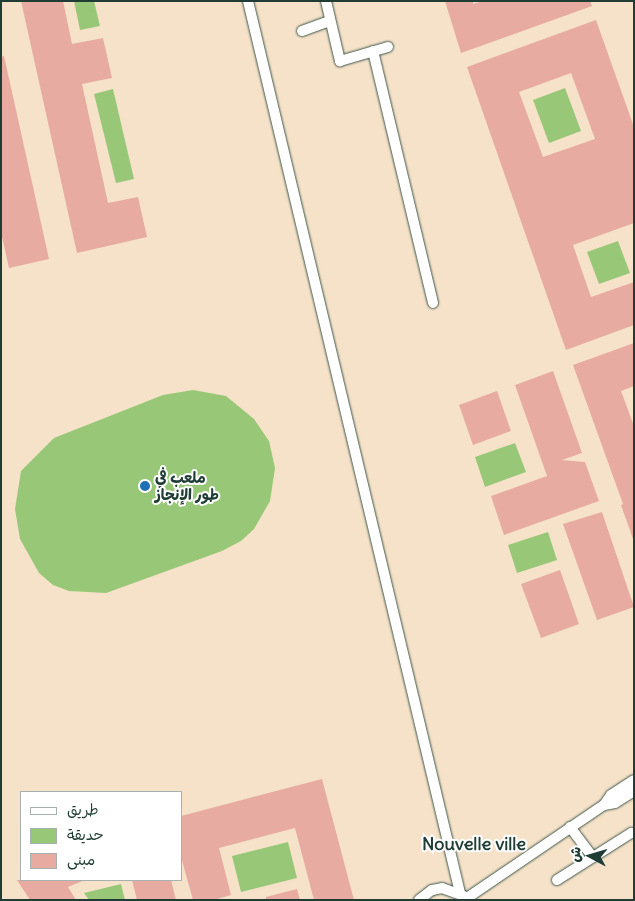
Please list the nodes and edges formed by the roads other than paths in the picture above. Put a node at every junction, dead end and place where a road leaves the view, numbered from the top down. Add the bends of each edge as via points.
1 (248, 1) edge
2 (326, 1) edge
3 (330, 21) junction
4 (302, 31) dead end
5 (388, 47) dead end
6 (373, 52) junction
7 (433, 303) dead end
8 (634, 780) edge
9 (634, 791) edge
10 (604, 805) junction
11 (570, 827) junction
12 (631, 833) dead end
13 (593, 857) junction
14 (557, 880) dead end
15 (465, 897) edge
16 (419, 900) edge

1 - 15 street
2 - 3 street
3 - 4 street
3 - 6 street via 340,62
5 - 6 street
6 - 7 street
8 - 10 street via 611,795
9 - 10 street via 615,803
10 - 11 street
11 - 13 street
11 - 15 street
12 - 13 street
13 - 14 street
15 - 16 street via 442,888 432,890

